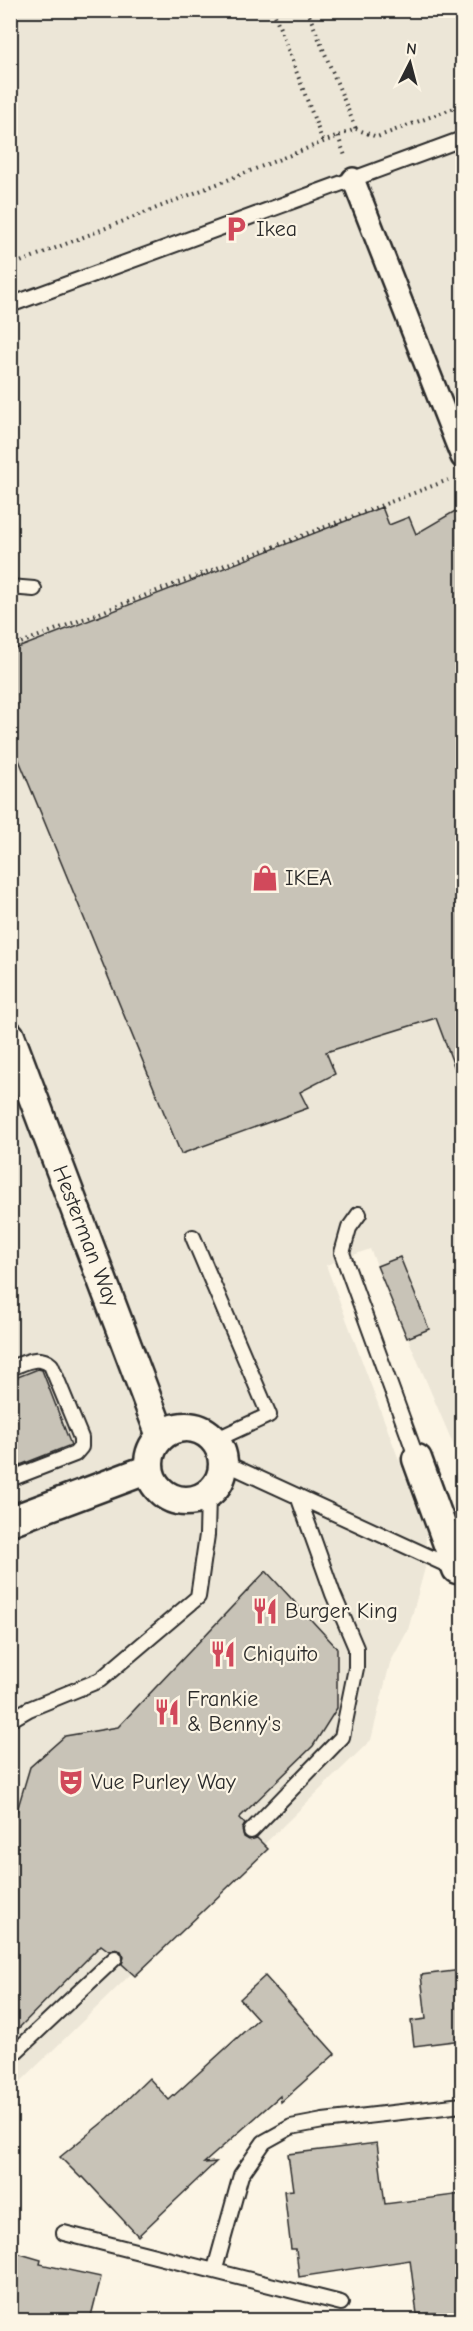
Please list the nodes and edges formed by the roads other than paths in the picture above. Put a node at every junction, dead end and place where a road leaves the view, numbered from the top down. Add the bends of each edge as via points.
1 (462, 139) edge
2 (353, 179) junction
3 (10, 305) edge
4 (462, 457) edge
5 (10, 587) edge
6 (34, 589) dead end
7 (10, 1036) edge
8 (359, 1214) dead end
9 (194, 1237) dead end
10 (10, 1368) edge
11 (160, 1436) junction
12 (219, 1451) junction
13 (417, 1459) joint
14 (148, 1469) junction
15 (10, 1479) edge
16 (208, 1495) junction
17 (298, 1496) junction
18 (10, 1521) edge
19 (457, 1556) edge
20 (10, 1720) edge
21 (251, 1831) dead end
22 (115, 1958) dead end
23 (10, 2057) edge
24 (462, 2105) edge
25 (64, 2233) dead end
26 (215, 2269) junction
27 (341, 2303) dead end

1 - 2 lane
2 - 3 lane
2 - 4 street
5 - 6 lane
7 - 11 street, Hesterman Way
8 - 13 lane via 349,1227 342,1253
9 - 12 lane via 269,1415
10 - 15 lane via 36,1359 51,1365 81,1438 81,1447 75,1454
11 - 12 street via 176,1428 194,1427
11 - 14 street via 153,1446
12 - 16 street via 216,1486
12 - 17 lane
13 - 19 street
14 - 16 street via 157,1488 174,1499 185,1502
14 - 18 street
16 - 20 lane via 198,1597 100,1680
17 - 19 lane
17 - 21 lane via 356,1648 356,1668 342,1737
22 - 23 lane
24 - 26 lane via 323,2121 291,2127 264,2142 241,2175
25 - 26 lane
26 - 27 lane

